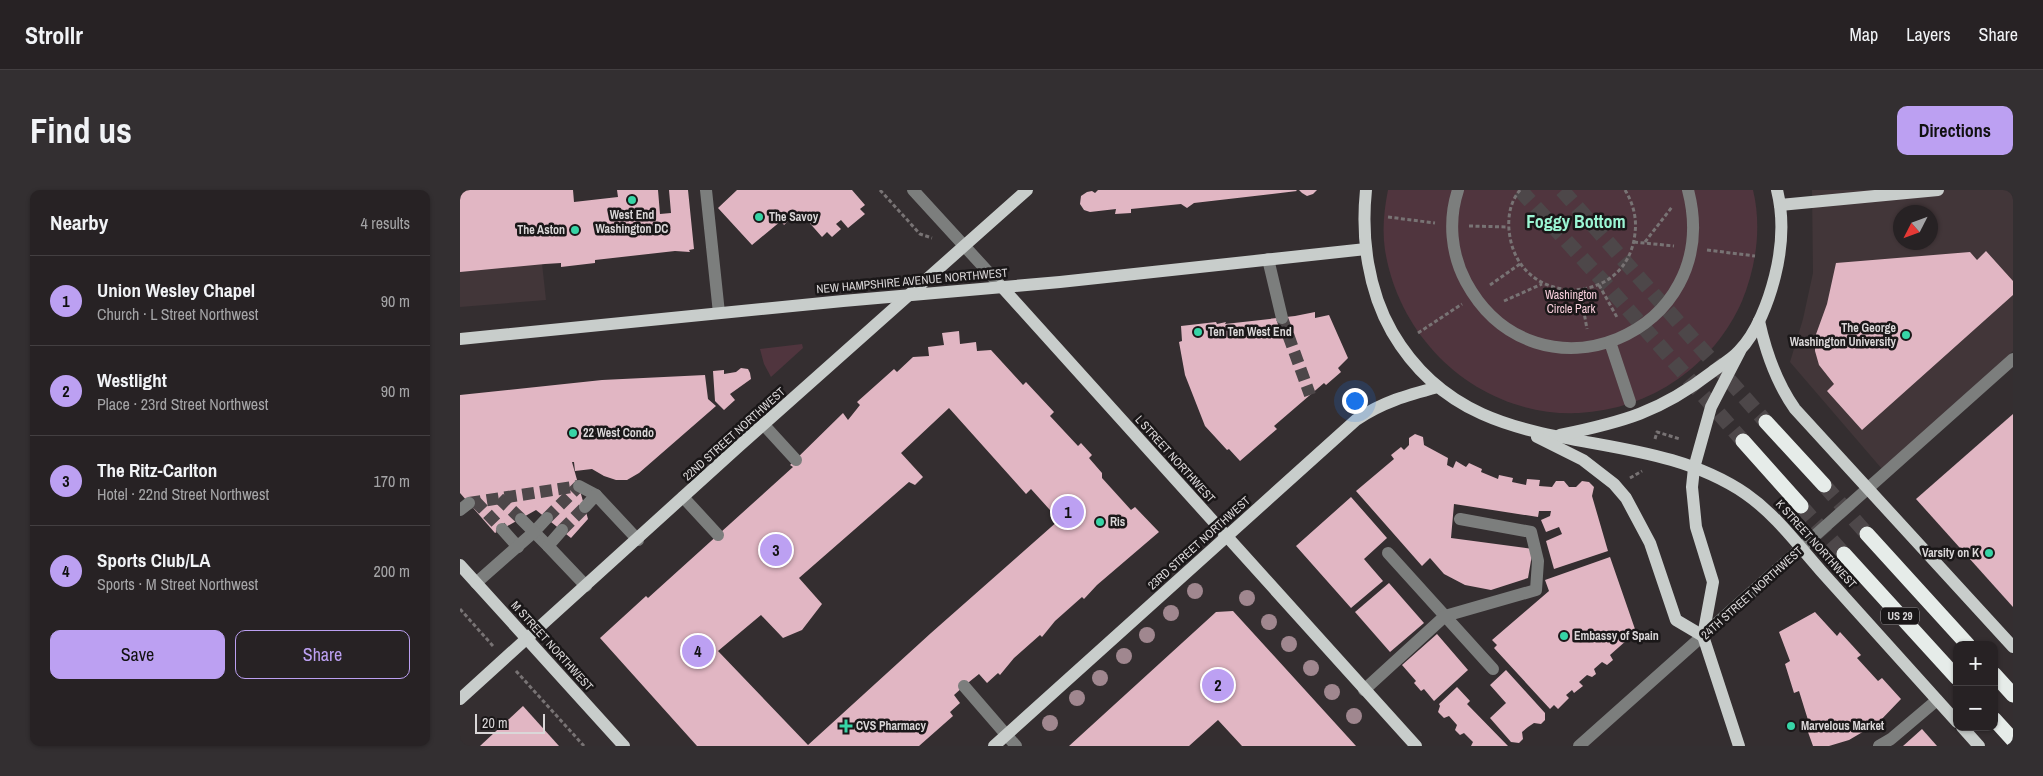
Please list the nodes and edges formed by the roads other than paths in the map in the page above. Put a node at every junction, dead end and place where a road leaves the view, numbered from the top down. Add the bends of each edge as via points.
1 (706, 190) edge
2 (913, 190) edge
3 (1027, 190) edge
4 (1366, 190) edge
5 (1458, 190) edge
6 (1688, 190) edge
7 (1777, 190) edge
8 (1938, 190) edge
9 (1884, 193) edge
10 (1780, 205) junction
11 (964, 247) junction
12 (1366, 249) junction
13 (1268, 259) junction
14 (1001, 286) junction
15 (911, 294) junction
16 (719, 313) junction
17 (1282, 318) tunnel mouth
18 (1759, 321) junction
19 (460, 339) edge
20 (1610, 342) junction
21 (1740, 351) junction
22 (2013, 359) edge
23 (1438, 387) junction
24 (1630, 402) dead end
25 (1766, 422) tunnel mouth
26 (764, 425) junction
27 (1517, 428) junction
28 (1555, 436) junction
29 (1743, 441) tunnel mouth
30 (796, 460) dead end
31 (1694, 468) junction
32 (1824, 485) tunnel mouth
33 (578, 486) dead end
34 (1869, 488) junction
35 (596, 495) junction
36 (683, 497) junction
37 (1801, 506) tunnel mouth
38 (585, 508) tunnel mouth
39 (547, 518) tunnel mouth
40 (521, 519) tunnel mouth
41 (1460, 519) dead end
42 (502, 529) tunnel mouth
43 (562, 530) tunnel mouth
44 (534, 532) junction
45 (1867, 534) tunnel mouth
46 (718, 535) dead end
47 (1227, 537) junction
48 (638, 540) junction
49 (548, 546) junction
50 (518, 547) junction
51 (1801, 548) junction
52 (1388, 553) dead end
53 (1844, 554) tunnel mouth
54 (460, 565) edge
55 (476, 583) junction
56 (586, 586) junction
57 (1445, 616) junction
58 (1703, 636) junction
59 (527, 639) junction
60 (1964, 641) edge
61 (2013, 647) edge
62 (1493, 669) dead end
63 (1953, 674) edge
64 (1998, 678) edge
65 (964, 686) dead end
66 (1364, 690) junction
67 (2013, 695) edge
68 (460, 699) edge
69 (1937, 700) junction
70 (1953, 718) edge
71 (1998, 723) edge
72 (1966, 731) edge
73 (1007, 735) junction
74 (2013, 740) edge
75 (624, 746) edge
76 (994, 746) edge
77 (1016, 746) edge
78 (1416, 746) edge
79 (1579, 746) edge
80 (1738, 746) edge
81 (1879, 746) edge
82 (1979, 746) edge

1 - 16 street
2 - 11 street, L STREET NORTHWEST
3 - 11 main road, 22ND STREET NORTHWEST
4 - 12 main road
5 - 20 street via 1453,209 1454,250 1462,274 1478,301 1496,320 1531,340 1557,346
6 - 20 street via 1694,228 1692,248 1676,290 1646,323
7 - 10 main road
8 - 9 main road
9 - 10 main road
10 - 18 main road via 1779,259
11 - 14 street, L STREET NORTHWEST
11 - 15 main road, 22ND STREET NORTHWEST
12 - 13 main road, NEW HAMPSHIRE AVENUE NORTHWEST
12 - 23 main road via 1380,307 1390,328 1409,358
13 - 14 main road, NEW HAMPSHIRE AVENUE NORTHWEST
13 - 17 street
14 - 15 main road, NEW HAMPSHIRE AVENUE NORTHWEST
14 - 47 main road, L STREET NORTHWEST
15 - 16 main road, NEW HAMPSHIRE AVENUE NORTHWEST
15 - 26 main road, 22ND STREET NORTHWEST
16 - 19 main road, NEW HAMPSHIRE AVENUE NORTHWEST
18 - 21 main road
18 - 34 main road via 1768,357 1784,394
20 - 24 street
21 - 28 main road via 1692,388 1658,407 1620,422
21 - 31 main road via 1711,407
22 - 34 street, 24TH STREET NORTHWEST
23 - 27 main road via 1471,410
23 - 47 main road, 23RD STREET NORTHWEST via 1393,399 1356,420
25 - 32 highway
26 - 30 street
26 - 36 main road, 22ND STREET NORTHWEST
27 - 28 main road, K STREET NORTHWEST
27 - 58 main road via 1583,460 1614,484 1626,498 1650,543 1676,620
28 - 31 main road, K STREET NORTHWEST via 1651,455
29 - 37 highway, K STREET NORTHWEST
31 - 51 main road, K STREET NORTHWEST via 1747,495 1781,524
31 - 58 main road via 1693,509 1713,582
33 - 35 street
34 - 51 street, 24TH STREET NORTHWEST
34 - 61 main road
35 - 38 street
35 - 48 street
36 - 46 street
36 - 48 main road, 22ND STREET NORTHWEST
39 - 44 street
40 - 44 street
41 - 57 street via 1531,532 1538,561 1536,590
42 - 50 street
43 - 49 street
44 - 49 street
44 - 50 street
45 - 60 highway, US 29
47 - 66 main road, L STREET NORTHWEST
47 - 73 main road, 23RD STREET NORTHWEST
48 - 56 main road, 22ND STREET NORTHWEST
49 - 56 street
50 - 55 street
51 - 58 street, 24TH STREET NORTHWEST
51 - 69 main road, K STREET NORTHWEST
52 - 57 street
53 - 63 highway, K STREET NORTHWEST / US 29
54 - 55 main road, M STREET NORTHWEST
55 - 59 main road, M STREET NORTHWEST
56 - 59 main road, 22ND STREET NORTHWEST
57 - 62 street
57 - 66 street
58 - 79 street, 24TH STREET NORTHWEST
58 - 80 main road
59 - 68 main road, 22ND STREET NORTHWEST
59 - 75 main road, M STREET NORTHWEST
64 - 67 highway
65 - 73 street
66 - 78 main road, L STREET NORTHWEST
69 - 70 main road, K STREET NORTHWEST
69 - 81 street
71 - 74 highway
72 - 82 main road
73 - 76 main road, 23RD STREET NORTHWEST
73 - 77 street

